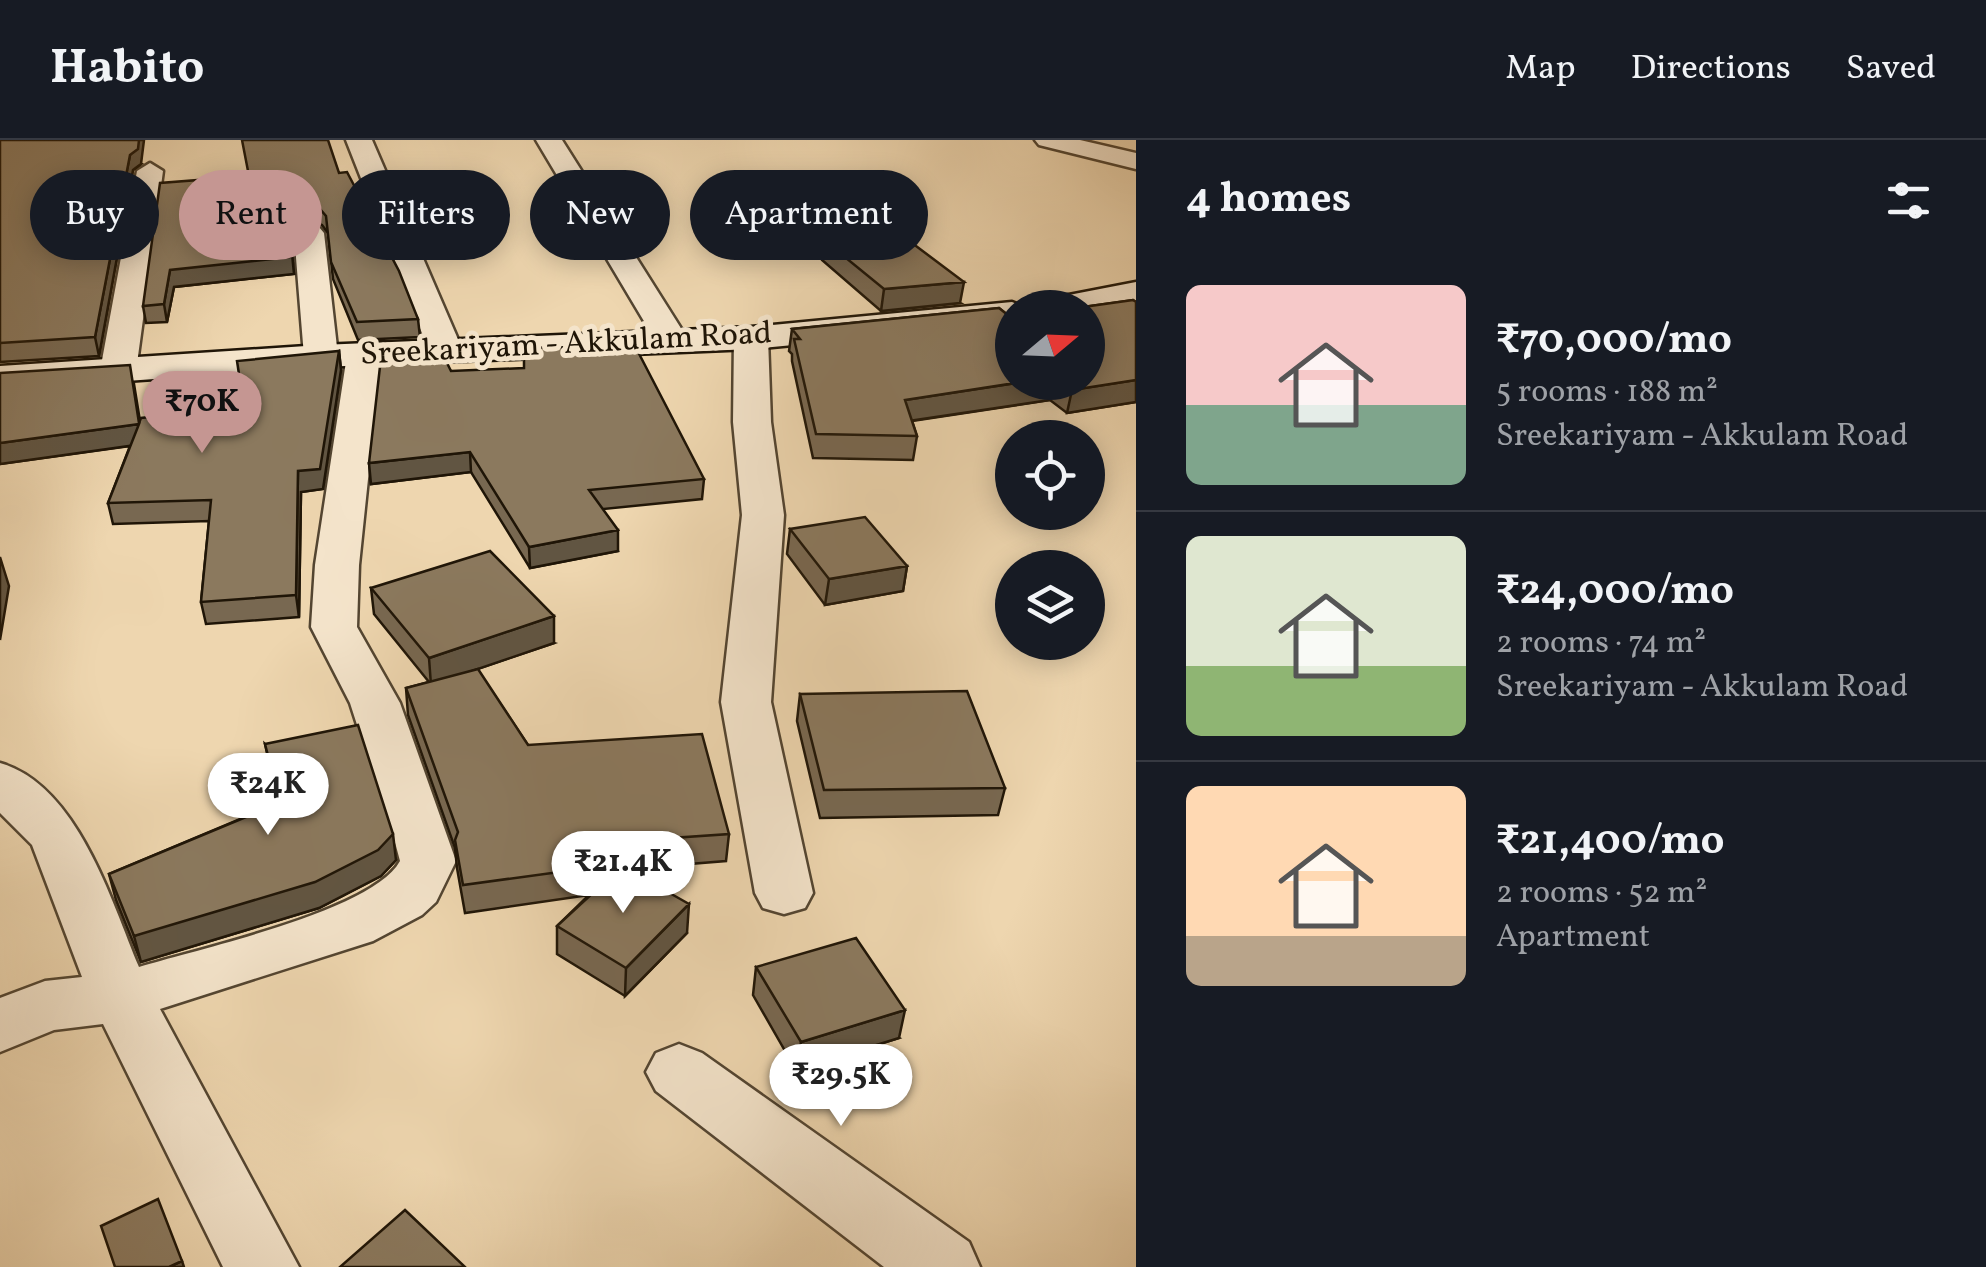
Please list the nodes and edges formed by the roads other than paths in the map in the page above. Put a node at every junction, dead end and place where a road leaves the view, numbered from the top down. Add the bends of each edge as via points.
1 (359, 140) edge
2 (549, 140) edge
3 (1048, 140) edge
4 (1136, 161) edge
5 (136, 260) edge
6 (316, 260) edge
7 (1136, 294) edge
8 (1105, 299) edge
9 (995, 314) edge
10 (751, 338) junction
11 (672, 341) junction
12 (446, 351) junction
13 (342, 356) junction
14 (118, 370) junction
15 (0, 378) edge
16 (0, 781) edge
17 (784, 893) dead end
18 (121, 997) junction
19 (0, 1026) edge
20 (679, 1072) dead end
21 (262, 1267) edge
22 (943, 1267) edge

1 - 12 street
2 - 11 street
3 - 4 street
5 - 14 street
6 - 13 street
7 - 8 main road
9 - 10 main road, Sreekariyam - Akkulam Road
10 - 11 main road, Sreekariyam - Akkulam Road
10 - 17 street via 763,515 746,702
11 - 12 main road, Sreekariyam - Akkulam Road
12 - 13 main road, Sreekariyam - Akkulam Road
13 - 14 main road, Sreekariyam - Akkulam Road
13 - 18 street via 334,627 375,703 428,860 415,888 352,925
14 - 15 main road, Sreekariyam - Akkulam Road
16 - 18 street via 56,836
18 - 19 street via 45,1006
18 - 21 street
20 - 22 street

